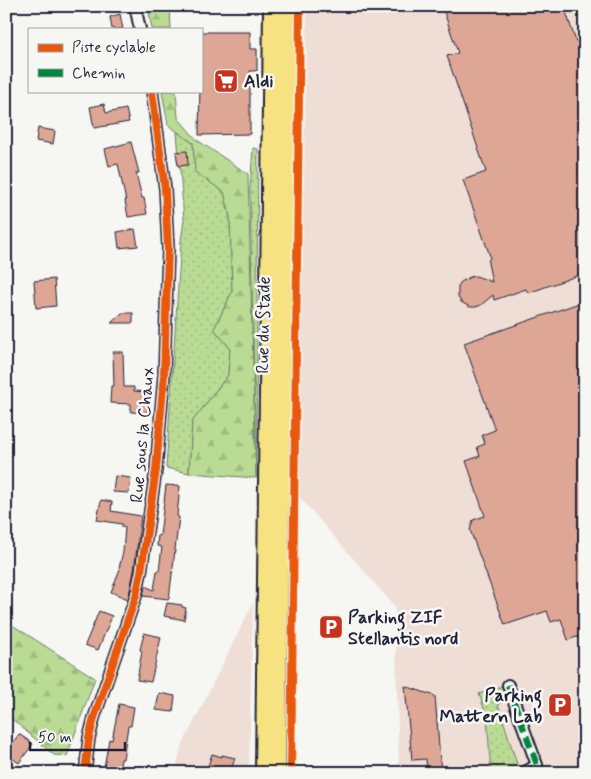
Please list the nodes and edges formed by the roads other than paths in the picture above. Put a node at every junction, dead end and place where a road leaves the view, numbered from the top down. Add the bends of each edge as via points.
1 (136, 6) edge
2 (272, 6) edge
3 (288, 6) edge
4 (140, 28) edge
5 (152, 92) edge
6 (272, 642) junction
7 (508, 685) dead end
8 (85, 773) edge
9 (264, 773) edge
10 (277, 773) edge
11 (523, 773) edge

1 - 4 street
2 - 6 main road, Rue du Stade
3 - 6 main road, Rue du Stade
5 - 8 street, Rue sous la Chaux via 165,189 168,248 164,375 156,470 142,572 94,718
6 - 9 main road
6 - 10 main road
7 - 11 street via 537,765

